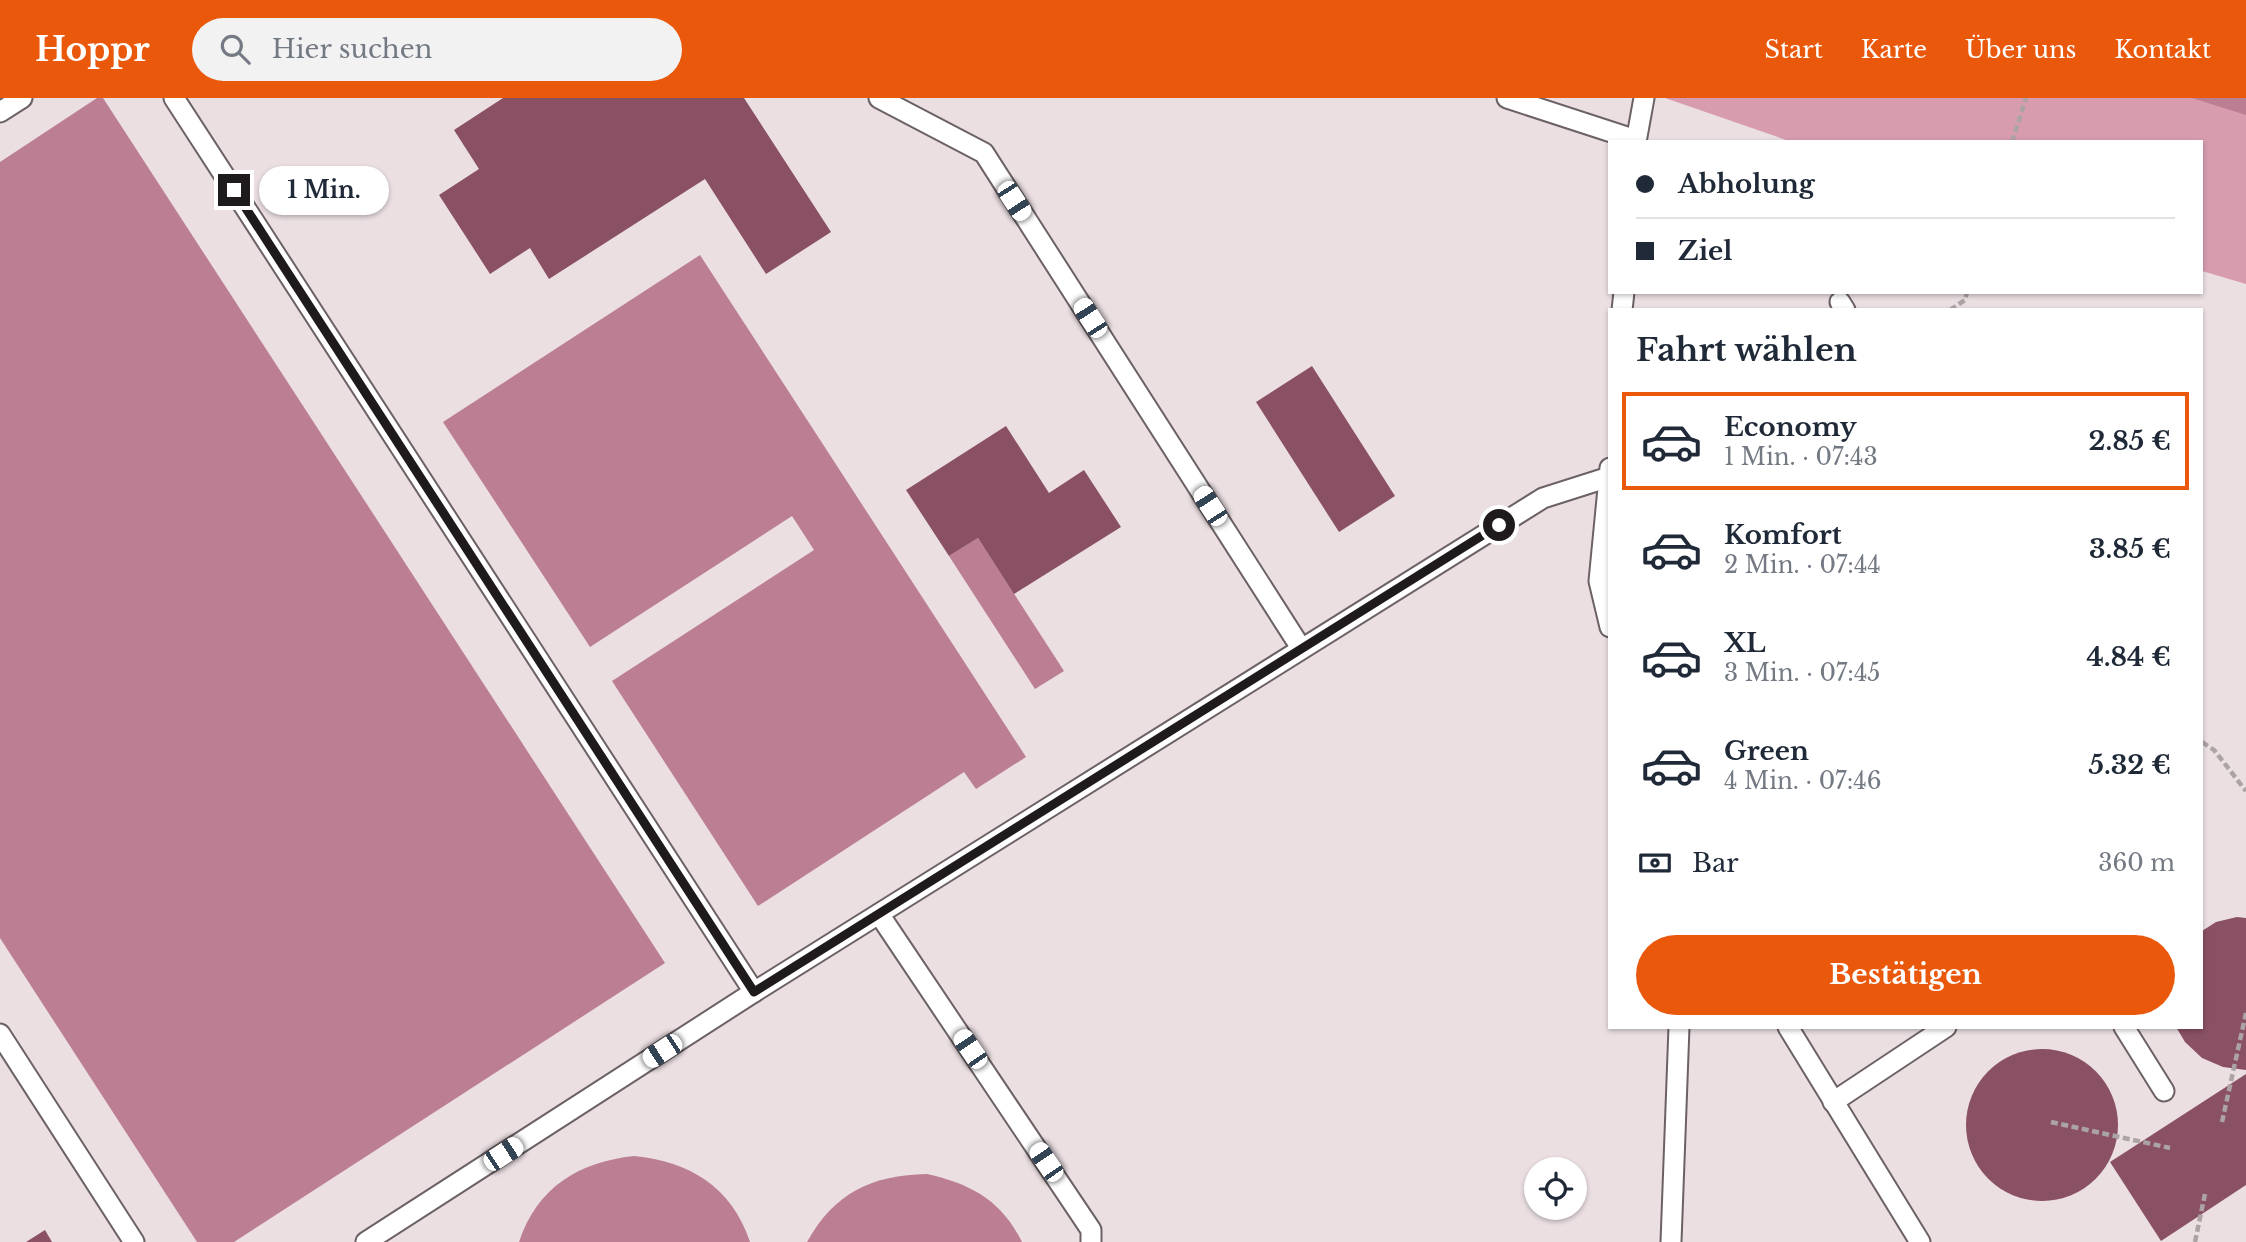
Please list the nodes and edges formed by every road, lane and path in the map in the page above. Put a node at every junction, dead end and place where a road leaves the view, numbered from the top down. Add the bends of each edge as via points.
1 (22, 98) edge
2 (174, 98) edge
3 (878, 98) edge
4 (1507, 98) edge
5 (1644, 98) edge
6 (2026, 98) edge
7 (0, 112) edge
8 (1633, 140) edge
9 (1636, 140) edge
10 (2013, 140) edge
11 (1966, 294) edge
12 (1953, 308) edge
13 (1608, 477) edge
14 (1608, 502) edge
15 (1605, 578) edge
16 (1608, 607) edge
17 (1301, 648) junction
18 (2203, 743) edge
19 (2246, 792) edge
20 (879, 914) junction
21 (754, 992) junction
22 (2246, 1013) edge
23 (1679, 1029) edge
24 (1789, 1029) edge
25 (1943, 1029) edge
26 (2125, 1029) edge
27 (0, 1034) edge
28 (2164, 1091) dead end
29 (1833, 1102) junction
30 (2051, 1122) dead end
31 (2222, 1122) dead end
32 (2170, 1148) dead end
33 (2205, 1194) dead end
34 (134, 1242) edge
35 (366, 1242) edge
36 (1091, 1242) edge
37 (1671, 1242) edge
38 (1920, 1242) edge
39 (2195, 1242) edge

1 - 7 lane
2 - 21 lane
3 - 17 lane via 984,153
4 - 8 lane
5 - 9 lane
6 - 10 path
11 - 12 path
13 - 17 lane via 1543,498
14 - 15 lane
15 - 16 lane
17 - 20 lane
18 - 19 path
20 - 21 lane
20 - 36 lane via 1091,1230
21 - 35 lane
22 - 31 path
23 - 37 lane
24 - 29 lane
25 - 29 lane
26 - 28 lane
27 - 34 lane
29 - 38 lane
30 - 32 path
33 - 39 path

